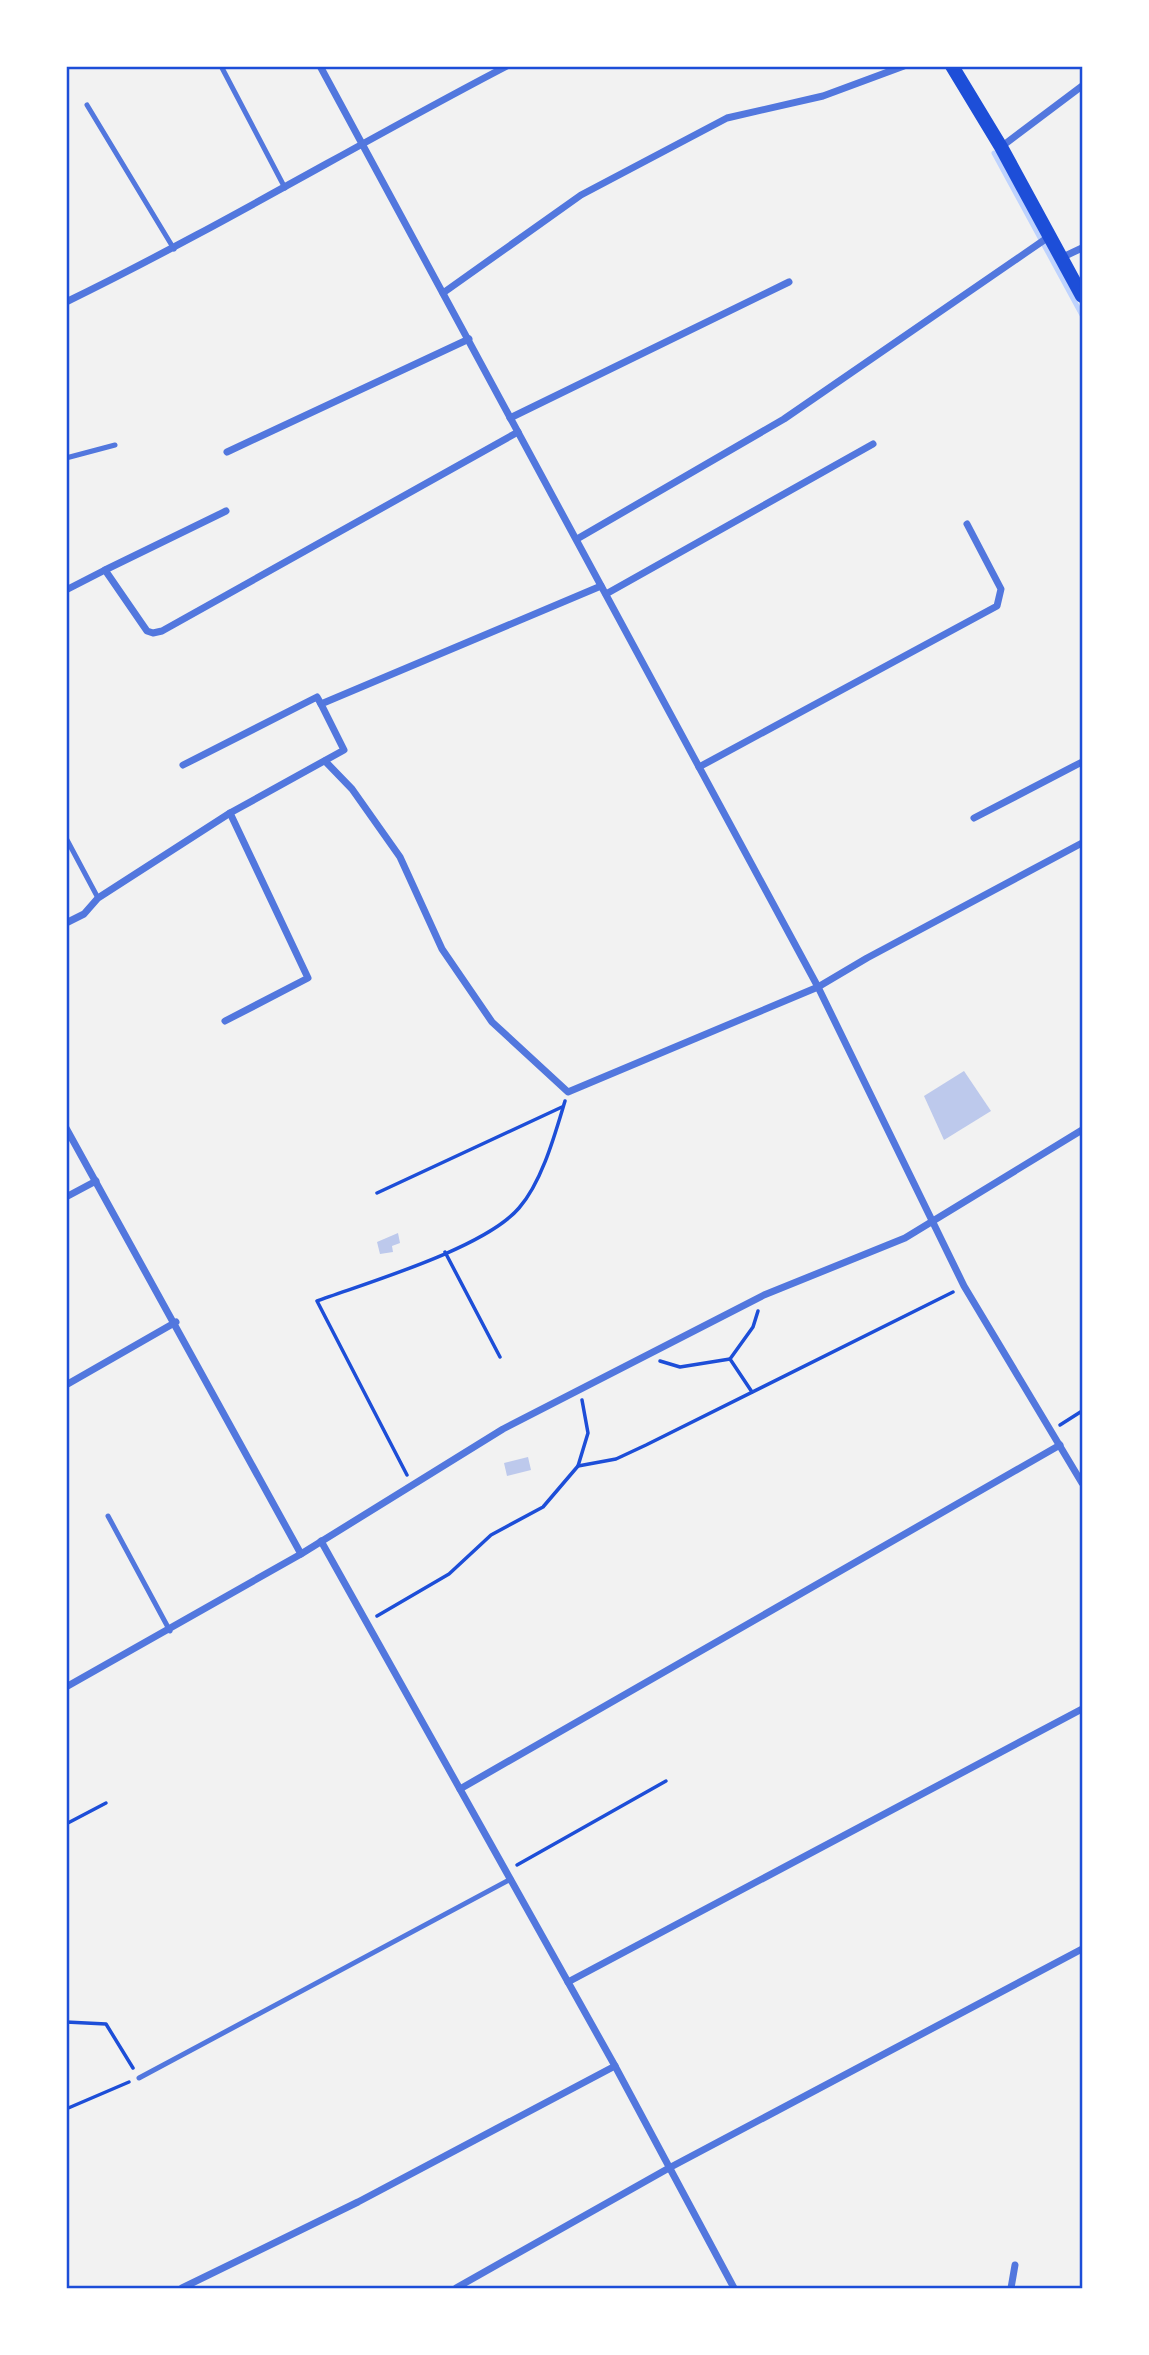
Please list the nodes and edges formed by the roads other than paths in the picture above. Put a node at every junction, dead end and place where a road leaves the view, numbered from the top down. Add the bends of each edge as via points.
1 (221, 66) edge
2 (320, 66) edge
3 (507, 66) edge
4 (904, 66) edge
5 (952, 66) edge
6 (1083, 86) edge
7 (87, 105) dead end
8 (359, 143) junction
9 (1001, 147) junction
10 (285, 188) junction
11 (1047, 238) junction
12 (1083, 248) edge
13 (174, 249) junction
14 (1063, 257) junction
15 (789, 282) dead end
16 (443, 293) junction
17 (1083, 296) edge
18 (66, 302) edge
19 (469, 339) junction
20 (510, 418) junction
21 (518, 432) junction
22 (873, 444) dead end
23 (115, 445) dead end
24 (227, 452) dead end
25 (66, 458) edge
26 (226, 511) dead end
27 (967, 524) dead end
28 (577, 539) junction
29 (105, 570) junction
30 (601, 586) junction
31 (66, 590) edge
32 (606, 594) junction
33 (321, 704) junction
34 (325, 761) junction
35 (1083, 762) edge
36 (183, 765) dead end
37 (699, 766) junction
38 (230, 813) junction
39 (974, 818) dead end
40 (66, 838) edge
41 (1083, 843) edge
42 (98, 898) junction
43 (66, 923) edge
44 (818, 987) junction
45 (225, 1021) dead end
46 (66, 1128) edge
47 (1083, 1130) edge
48 (96, 1181) junction
49 (66, 1197) edge
50 (932, 1224) junction
51 (176, 1322) junction
52 (66, 1385) edge
53 (1060, 1445) junction
54 (1083, 1483) edge
55 (108, 1516) dead end
56 (321, 1541) junction
57 (301, 1554) junction
58 (170, 1631) junction
59 (66, 1687) edge
60 (1083, 1709) edge
61 (460, 1788) junction
62 (511, 1879) junction
63 (1083, 1949) edge
64 (568, 1982) junction
65 (615, 2066) junction
66 (139, 2078) road end
67 (669, 2168) junction
68 (1015, 2265) dead end
69 (181, 2288) edge
70 (456, 2288) edge
71 (734, 2288) edge
72 (1012, 2288) edge

1 - 10 lane
2 - 8 street
3 - 8 street
4 - 16 street via 823,96 727,118 581,195
5 - 9 main road
6 - 9 street
7 - 13 lane
8 - 10 street
8 - 16 street
9 - 11 main road
10 - 13 street
11 - 14 main road
11 - 28 street via 784,419
12 - 14 street
13 - 18 street
14 - 17 main road
15 - 20 street
16 - 19 street
19 - 20 street
19 - 24 street
20 - 21 street
21 - 28 street
21 - 29 street via 162,631 147,631
22 - 32 street
23 - 25 lane
26 - 29 street
27 - 37 street via 1001,589 998,606
28 - 30 street
29 - 31 street
30 - 32 street
30 - 33 street
32 - 37 street
33 - 34 street via 344,750
33 - 36 street via 317,697
34 - 38 street
34 - 44 street via 352,789 400,857 442,949 492,1023 568,1092
35 - 39 street
37 - 44 street
38 - 42 street
38 - 45 street via 307,978
40 - 42 lane
41 - 44 street
42 - 43 street via 84,914
44 - 50 street
46 - 48 street
47 - 50 street
48 - 49 street
48 - 51 street
50 - 53 street
50 - 56 street via 764,1295 580,1388 503,1429
51 - 52 street
51 - 57 street
53 - 54 street
53 - 61 street
55 - 58 lane
56 - 57 street
56 - 61 street
57 - 58 street
58 - 59 street
60 - 64 street
61 - 62 street
62 - 64 street
62 - 66 lane
63 - 67 street
64 - 65 street
65 - 67 street
65 - 69 street via 358,2202
67 - 70 street
67 - 71 street
68 - 72 street

